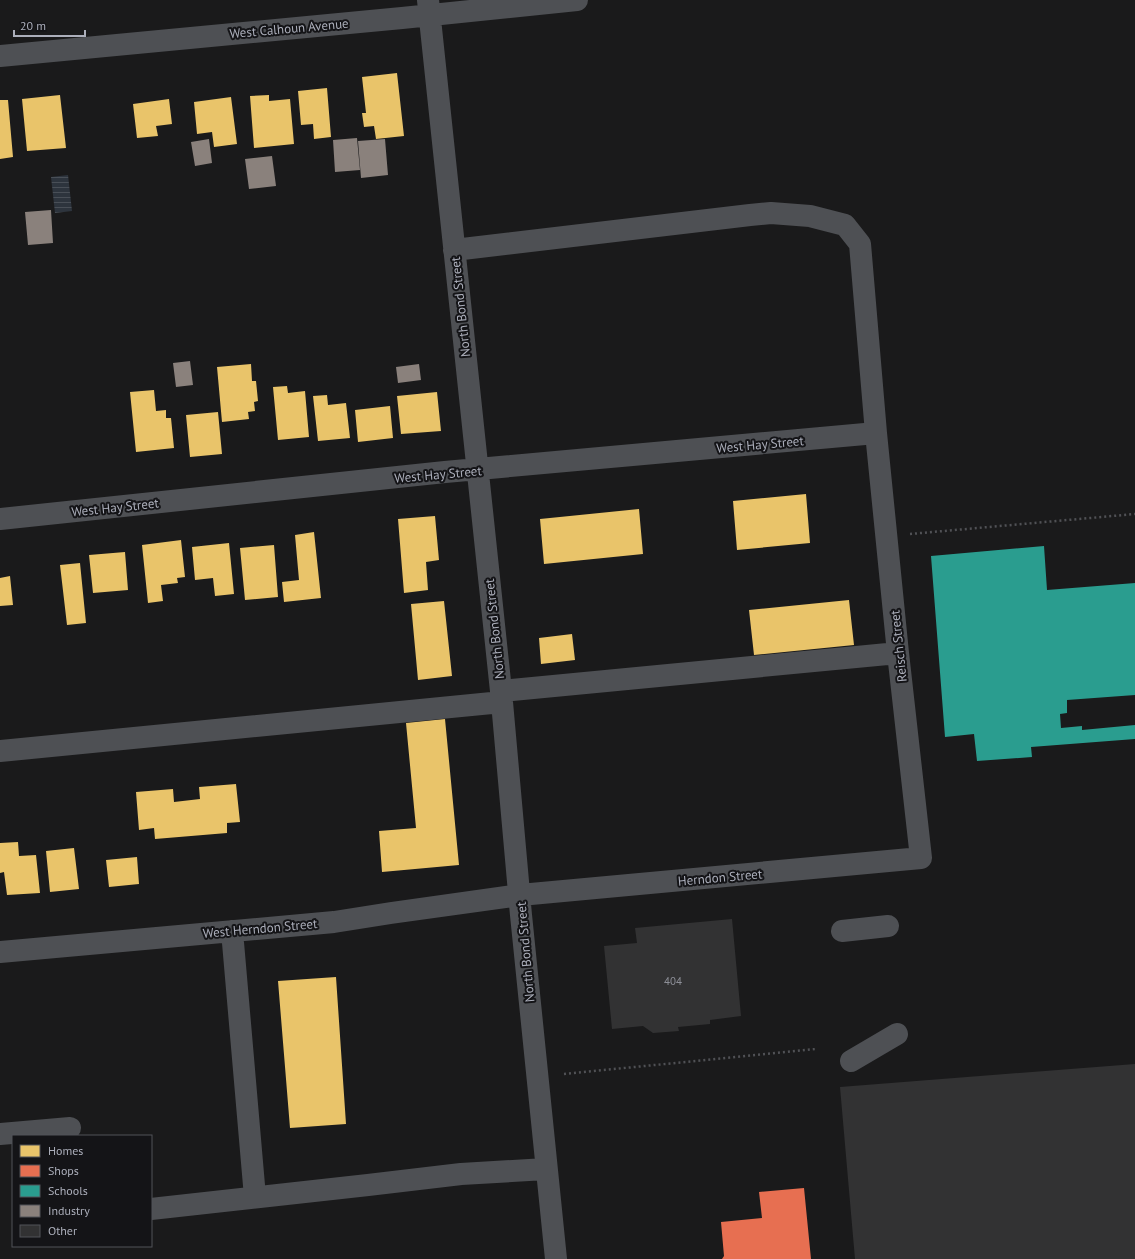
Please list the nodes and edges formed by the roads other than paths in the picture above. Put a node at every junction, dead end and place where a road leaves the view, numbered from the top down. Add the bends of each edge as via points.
1 (577, 0) edge
2 (429, 8) edge
3 (0, 56) edge
4 (454, 250) junction
5 (876, 433) junction
6 (477, 470) junction
7 (0, 519) edge
8 (898, 654) junction
9 (501, 697) junction
10 (0, 751) edge
11 (921, 858) joint
12 (520, 896) junction
13 (888, 926) dead end
14 (232, 930) junction
15 (842, 930) dead end
16 (0, 952) edge
17 (897, 1034) dead end
18 (852, 1061) dead end
19 (70, 1128) dead end
20 (0, 1134) edge
21 (546, 1169) junction
22 (255, 1197) junction
23 (152, 1208) edge
24 (556, 1259) edge

1 - 2 street, West Calhoun Avenue
2 - 3 street, West Calhoun Avenue
2 - 4 street, North Bond Street
4 - 5 street, Reisch Street via 772,213 810,216 845,225 860,244
4 - 6 street, North Bond Street
5 - 6 street, West Hay Street
5 - 8 street, Reisch Street
6 - 7 street, West Hay Street
6 - 9 street, North Bond Street
8 - 9 street
8 - 11 street, Reisch Street
9 - 10 street
9 - 12 street, North Bond Street
11 - 12 street, Herndon Street
12 - 14 street, West Herndon Street via 334,922
12 - 21 street, North Bond Street
13 - 15 street via 866,922
14 - 16 street, West Herndon Street
14 - 22 street
17 - 18 street
19 - 20 street
21 - 22 street via 461,1174
21 - 24 street, North Bond Street
22 - 23 street

